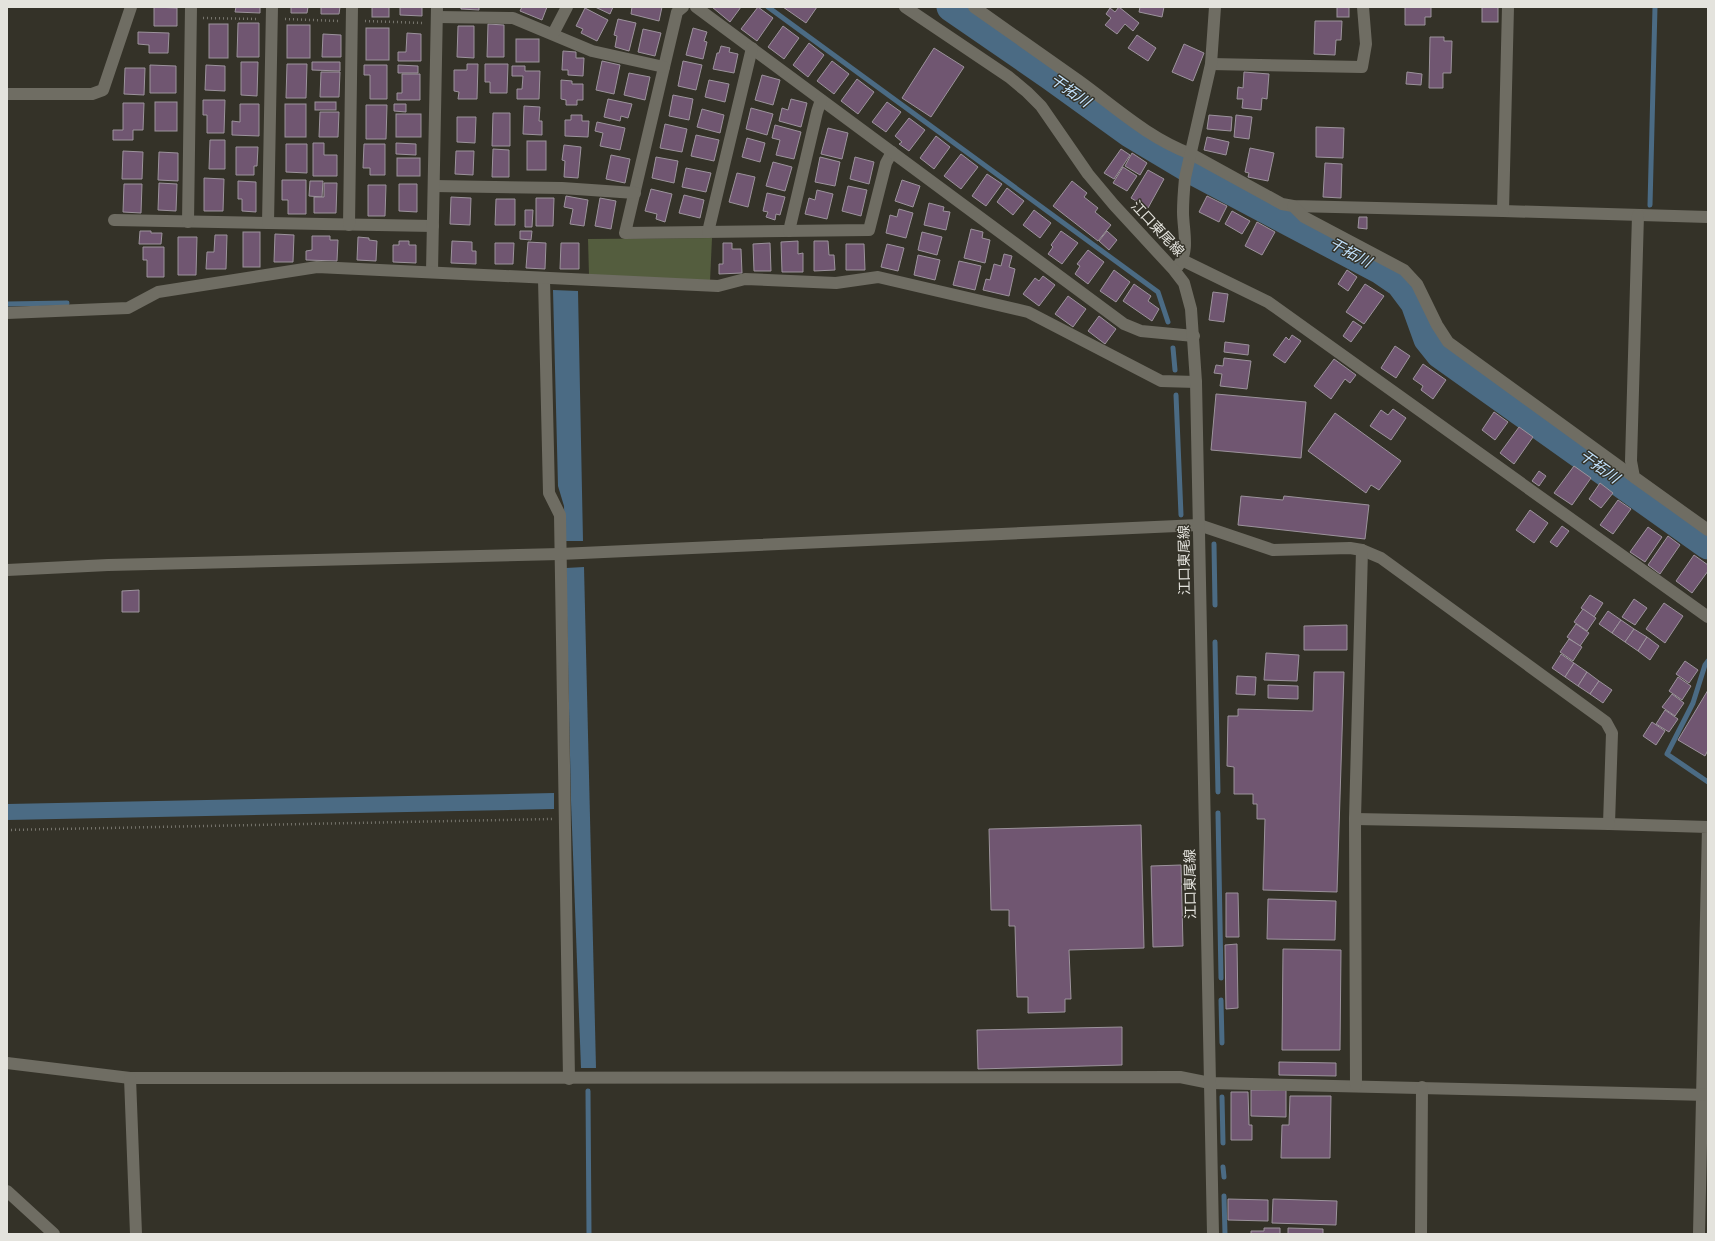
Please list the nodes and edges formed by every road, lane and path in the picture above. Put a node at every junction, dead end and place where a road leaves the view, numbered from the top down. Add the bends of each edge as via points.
1 (131, 7) edge
2 (352, 7) edge
3 (567, 7) edge
4 (682, 7) edge
5 (696, 7) edge
6 (905, 7) edge
7 (974, 7) edge
8 (1215, 7) edge
9 (1363, 7) edge
10 (1508, 7) edge
11 (191, 12) edge
12 (437, 12) edge
13 (272, 13) edge
14 (352, 21) junction
15 (553, 34) junction
16 (752, 48) junction
17 (1211, 64) junction
18 (664, 67) junction
19 (7, 94) edge
20 (821, 100) junction
21 (892, 152) junction
22 (1190, 156) junction
23 (434, 186) junction
24 (635, 193) junction
25 (1293, 206) junction
26 (1504, 210) junction
27 (1638, 215) junction
28 (1708, 218) edge
29 (114, 220) dead end
30 (188, 222) junction
31 (268, 223) junction
32 (349, 225) junction
33 (433, 226) junction
34 (789, 231) junction
35 (708, 232) junction
36 (1178, 265) junction
37 (432, 272) junction
38 (544, 279) junction
39 (7, 312) edge
40 (1194, 336) junction
41 (1196, 382) junction
42 (1634, 478) junction
43 (1199, 525) junction
44 (1708, 530) edge
45 (1362, 550) junction
46 (560, 554) junction
47 (7, 570) edge
48 (1708, 617) edge
49 (565, 819) junction
50 (1355, 819) junction
51 (1609, 824) junction
52 (7, 830) edge
53 (7, 1063) edge
54 (130, 1078) junction
55 (569, 1079) junction
56 (1210, 1083) junction
57 (1356, 1085) junction
58 (1422, 1087) junction
59 (1705, 1094) edge
60 (7, 1192) edge
61 (54, 1234) edge
62 (136, 1234) edge
63 (1213, 1234) edge
64 (1420, 1234) edge
65 (1699, 1234) edge

1 - 19 street via 103,90 92,94
2 - 14 street
3 - 15 street
4 - 18 street via 677,12
5 - 16 street
6 - 36 street, 江口東尾線 via 1009,77 1027,92 1041,106 1088,174 1114,206
7 - 22 street via 1080,81 1138,126
8 - 17 street
9 - 17 street via 1366,44 1362,67
10 - 26 street
11 - 13 path
11 - 30 street
12 - 14 path via 427,23
12 - 15 street via 513,18
12 - 23 street
13 - 14 path
13 - 31 street
14 - 32 street
15 - 18 street via 592,51
16 - 20 street
16 - 35 street
17 - 22 street
18 - 24 street
20 - 21 street
20 - 34 street
21 - 34 street via 886,162 869,230
21 - 40 street via 1124,324 1141,331
22 - 25 street via 1282,204
22 - 36 street via 1183,196 1185,243
23 - 24 street via 562,188
23 - 33 street
24 - 35 street via 625,233
25 - 26 street
25 - 42 street via 1304,217 1404,270 1418,284 1448,342
26 - 27 street
27 - 28 street
27 - 42 street via 1631,461
29 - 30 street
30 - 31 street
31 - 32 street
32 - 33 street
33 - 37 street
34 - 35 street
36 - 40 street, 江口東尾線 via 1192,309
36 - 48 street via 1268,302
37 - 38 street
37 - 39 street via 317,267 158,292 128,308
38 - 41 street via 718,286 746,279 836,283 878,277 1028,312 1161,381
38 - 46 street via 549,493 560,515
40 - 41 street, 江口東尾線
41 - 43 street, 江口東尾線
42 - 44 street
43 - 45 street via 1273,550
43 - 46 street
43 - 56 street, 江口東尾線
45 - 50 street
45 - 51 street via 1380,558 1606,722 1612,733
46 - 47 street via 108,565
46 - 49 street
49 - 52 path
49 - 55 street
50 - 51 street
50 - 57 street
51 - 59 street via 1708,827
53 - 54 street
54 - 55 street
54 - 62 street
55 - 56 street via 1180,1077
56 - 57 street
56 - 63 street, 江口東尾線
57 - 58 street
58 - 59 street
58 - 64 street
59 - 65 street
60 - 61 street

